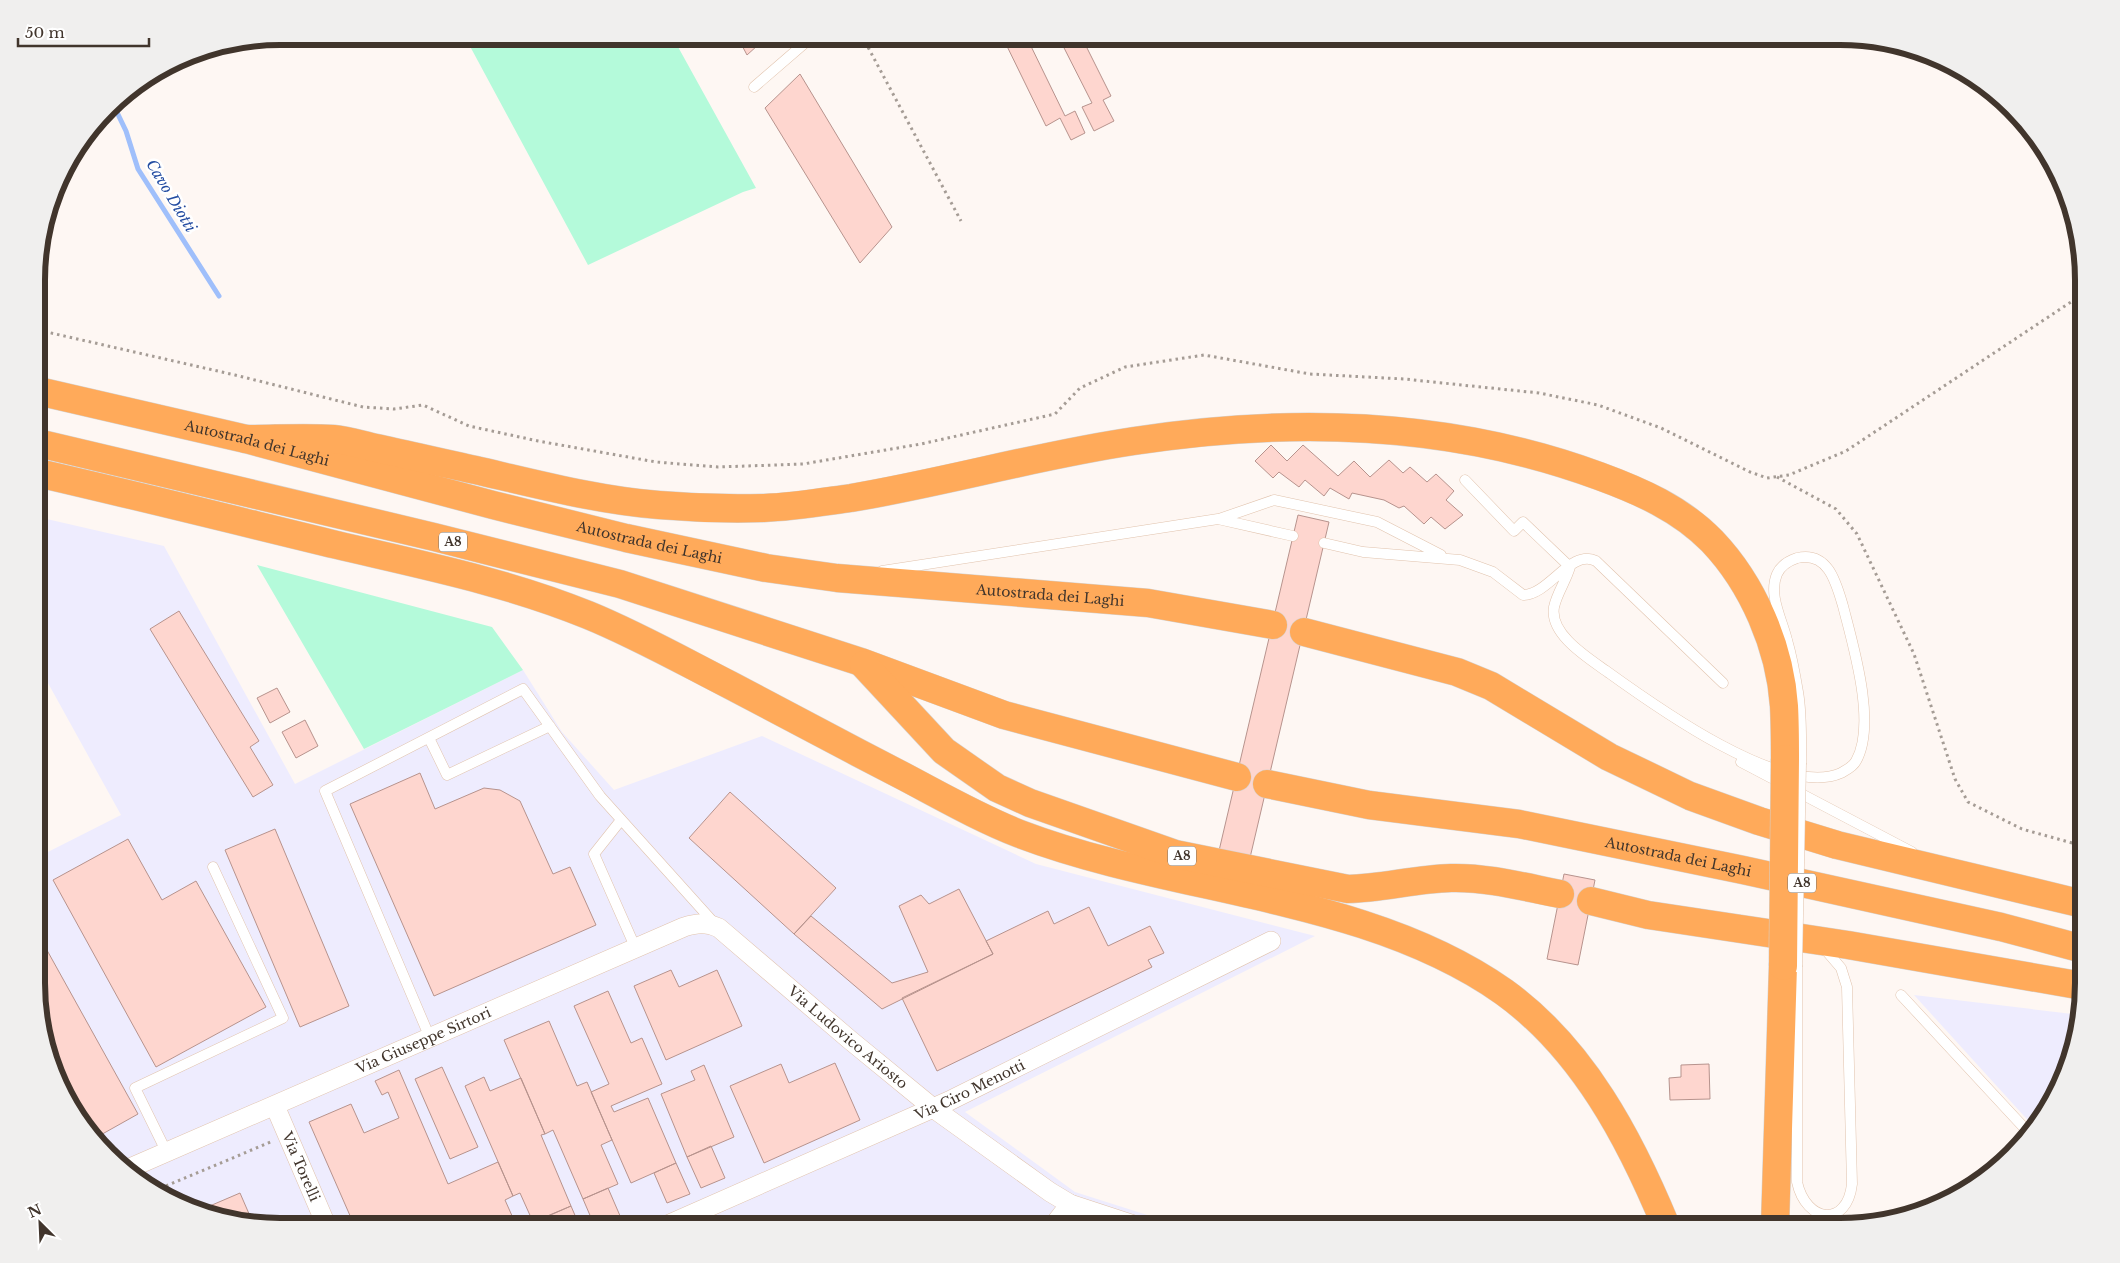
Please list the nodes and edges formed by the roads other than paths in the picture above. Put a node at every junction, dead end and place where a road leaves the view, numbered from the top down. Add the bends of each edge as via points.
1 (802, 45) edge
2 (754, 86) dead end
3 (45, 393) edge
4 (246, 439) junction
5 (45, 446) edge
6 (45, 475) edge
7 (1465, 480) dead end
8 (1218, 519) junction
9 (1293, 536) dead end
10 (1324, 543) dead end
11 (1446, 558) junction
12 (1570, 567) junction
13 (837, 578) junction
14 (1273, 625) dead end
15 (1304, 632) dead end
16 (861, 662) junction
17 (1605, 670) junction
18 (1723, 683) dead end
19 (550, 726) junction
20 (429, 738) junction
21 (1793, 761) junction
22 (1237, 777) dead end
23 (1267, 784) dead end
24 (622, 820) junction
25 (213, 867) dead end
26 (1949, 872) junction
27 (1560, 894) dead end
28 (1591, 901) dead end
29 (2075, 902) edge
30 (719, 928) junction
31 (1815, 940) junction
32 (1271, 941) dead end
33 (2075, 947) edge
34 (636, 948) junction
35 (1790, 967) junction
36 (2075, 985) edge
37 (1901, 995) dead end
38 (430, 1038) junction
39 (275, 1106) junction
40 (933, 1108) junction
41 (2024, 1129) edge
42 (167, 1152) junction
43 (133, 1167) edge
44 (1070, 1204) junction
45 (323, 1218) edge
46 (683, 1218) edge
47 (1059, 1218) edge
48 (1113, 1218) edge
49 (1662, 1218) edge
50 (1775, 1218) edge

1 - 2 lane
3 - 4 highway, Autostrada dei Laghi
4 - 13 highway, Autostrada dei Laghi via 626,538 766,568
4 - 21 highway via 337,439 593,495 656,505 724,508 768,508 900,490 1122,443 1207,431 1348,426 1489,444 1539,455 1632,488 1686,519 1711,540 1732,565 1765,623 1777,664
5 - 16 highway, A8 via 620,584
6 - 49 highway via 436,568 553,602 629,633 1017,833 1092,858 1311,910 1402,939 1451,960 1504,993 1536,1018 1574,1061 1624,1136
7 - 12 lane via 1514,531 1523,522
8 - 9 lane
8 - 11 lane via 1274,500 1377,522
8 - 13 lane
10 - 11 lane via 1363,552
11 - 12 lane via 1493,572 1523,595 1534,593
12 - 17 lane via 1554,608 1556,624 1569,642
12 - 18 lane via 1580,558 1596,561
13 - 14 highway, Autostrada dei Laghi via 1148,603
15 - 26 highway via 1457,672 1491,686 1609,757 1690,796 1837,845
16 - 22 highway, A8 via 1004,715
16 - 27 highway, A8 via 944,751 997,788 1150,846 1175,854 1348,889 1451,878 1501,882
17 - 21 lane via 1642,697 1753,761 1816,778 1843,772 1854,764 1860,750 1862,696 1838,588 1822,561 1804,557 1789,561 1778,572 1774,589 1798,694 1801,725
17 - 26 lane via 1692,736
19 - 20 lane via 523,689
19 - 20 lane via 448,775
19 - 24 lane via 600,796
20 - 38 lane via 325,791
21 - 35 highway, bridge
23 - 33 highway, Autostrada dei Laghi / A8 via 1369,805 1519,824 2001,927
24 - 30 lane
24 - 34 lane via 594,854
25 - 42 lane via 283,1018 135,1088
26 - 29 highway
28 - 31 highway via 1648,915
30 - 34 street, Via Giuseppe Sirtori via 710,924 693,924
30 - 40 street, Via Ludovico Ariosto
31 - 35 lane via 1841,968 1847,987 1852,1184 1851,1196 1842,1209 1821,1215 1805,1204 1797,1182
31 - 36 highway
32 - 40 street, Via Ciro Menotti
34 - 38 street, Via Giuseppe Sirtori
35 - 50 highway
37 - 41 lane
38 - 39 street, Via Giuseppe Sirtori
39 - 42 street, Via Giuseppe Sirtori
39 - 45 street, Via Torelli
40 - 44 street, Via Ludovico Ariosto
40 - 46 street, Via Ciro Menotti
42 - 43 street, Via Giuseppe Sirtori
44 - 47 street
44 - 48 street, Via Ludovico Ariosto

